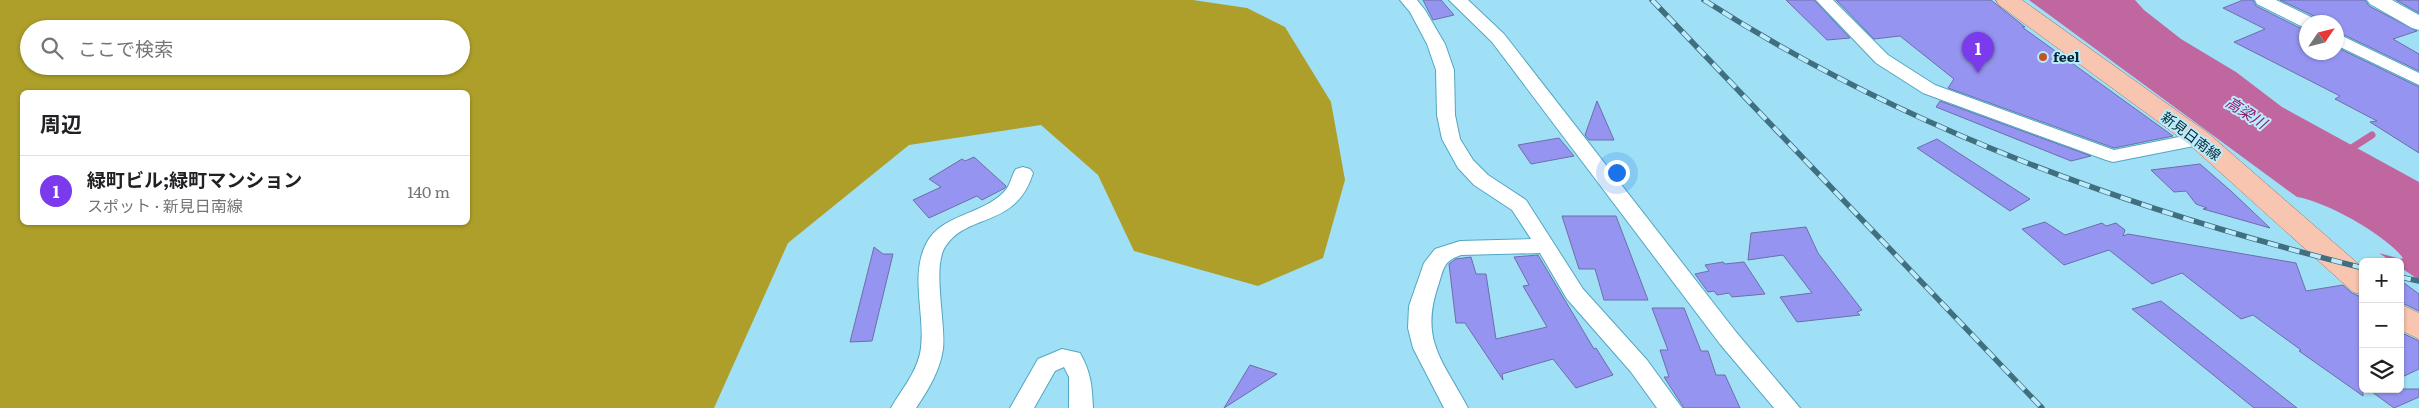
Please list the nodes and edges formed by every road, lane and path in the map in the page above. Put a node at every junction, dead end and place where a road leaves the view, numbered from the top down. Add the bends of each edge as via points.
1 (1408, 0) edge
2 (1457, 0) edge
3 (1824, 0) edge
4 (2007, 0) edge
5 (2263, 0) edge
6 (2377, 0) edge
7 (2299, 18) edge
8 (2419, 24) edge
9 (2344, 42) edge
10 (2419, 80) edge
11 (2199, 139) junction
12 (1024, 173) dead end
13 (1546, 244) junction
14 (2359, 281) edge
15 (2404, 319) edge
16 (2419, 328) edge
17 (903, 408) edge
18 (1022, 408) edge
19 (1081, 408) edge
20 (1456, 408) edge
21 (1670, 408) edge
22 (1788, 408) edge

1 - 13 street via 1436,44 1445,70 1446,115 1451,139 1465,164 1481,180 1519,205
2 - 22 street via 1498,38 1728,338
3 - 11 street via 1882,59 1929,88 2112,156
4 - 11 main road, 新見日南線
5 - 7 street
6 - 8 street
9 - 10 street
11 - 14 main road, 新見日南線
12 - 17 street via 1010,198 948,232 933,249 930,298 932,348 920,384
13 - 20 street via 1460,248 1442,254 1435,263 1420,306 1419,328 1424,348
13 - 21 street via 1575,294 1639,366
15 - 16 main road
18 - 19 street via 1046,365 1062,358 1072,359 1080,377

